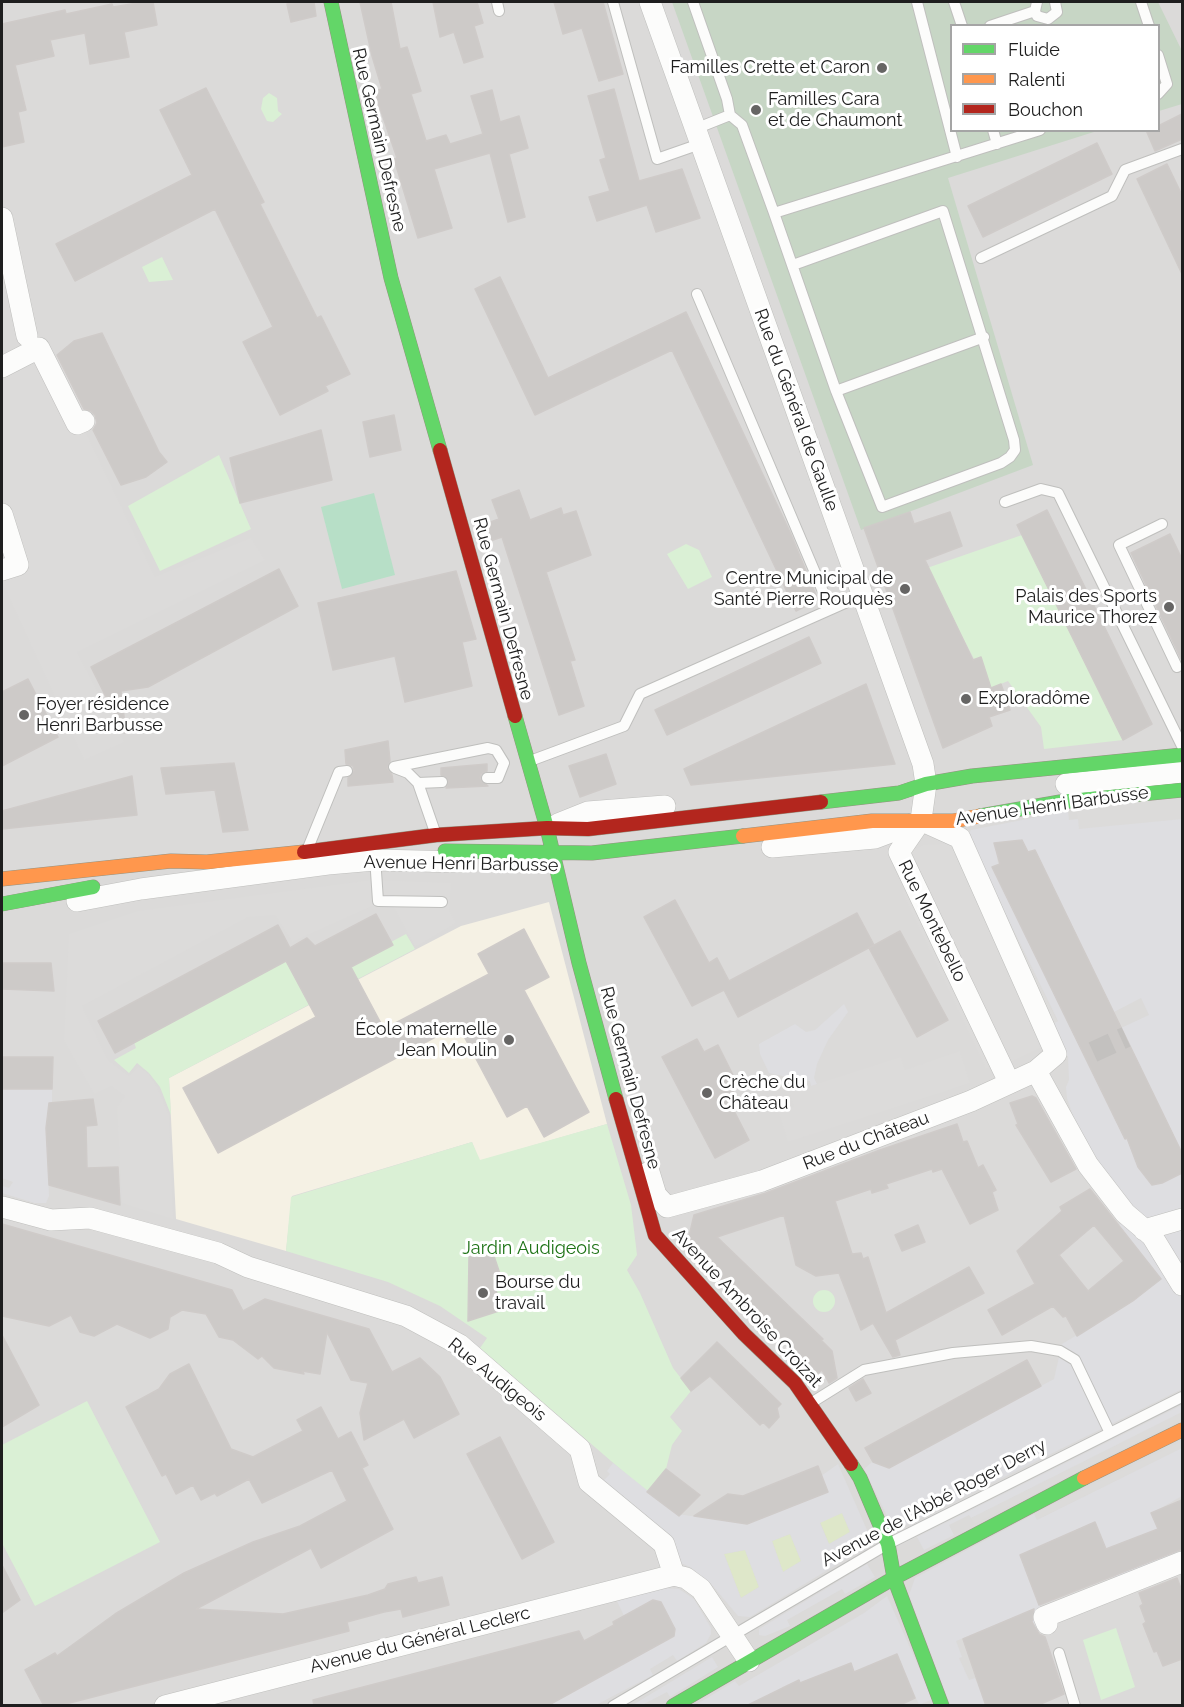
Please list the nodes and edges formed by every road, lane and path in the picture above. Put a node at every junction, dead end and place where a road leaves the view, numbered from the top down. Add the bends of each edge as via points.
1 (331, 2) edge
2 (613, 2) edge
3 (650, 2) edge
4 (693, 2) edge
5 (917, 2) edge
6 (954, 2) edge
7 (1141, 2) edge
8 (1059, 3) edge
9 (1036, 6) edge
10 (1051, 22) edge
11 (961, 24) edge
12 (995, 24) edge
13 (1148, 24) edge
14 (1160, 61) edge
15 (1160, 92) edge
16 (730, 115) junction
17 (950, 130) edge
18 (951, 132) edge
19 (994, 132) edge
20 (1034, 132) edge
21 (698, 137) junction
22 (997, 144) junction
23 (1182, 149) edge
24 (957, 157) junction
25 (774, 213) junction
26 (2, 218) edge
27 (981, 258) dead end
28 (793, 265) junction
29 (697, 294) dead end
30 (27, 336) dead end
31 (984, 337) junction
32 (2, 368) edge
33 (836, 391) junction
34 (84, 421) dead end
35 (1005, 502) dead end
36 (2, 514) edge
37 (1162, 524) dead end
38 (2, 570) edge
39 (863, 595) junction
40 (830, 609) junction
41 (1180, 666) edge
42 (1182, 679) edge
43 (1182, 746) edge
44 (1182, 755) edge
45 (527, 763) junction
46 (347, 771) dead end
47 (1182, 772) edge
48 (488, 778) dead end
49 (1042, 780) dead end
50 (442, 782) dead end
51 (418, 783) junction
52 (926, 784) junction
53 (1061, 784) dead end
54 (1182, 789) edge
55 (1042, 794) dead end
56 (921, 820) junction
57 (547, 828) junction
58 (436, 835) junction
59 (306, 852) junction
60 (374, 852) junction
61 (554, 860) junction
62 (207, 862) junction
63 (2, 879) edge
64 (442, 902) dead end
65 (2, 904) edge
66 (2, 917) edge
67 (1036, 1071) junction
68 (1009, 1082) junction
69 (630, 1144) junction
70 (2, 1207) edge
71 (667, 1207) junction
72 (1182, 1220) edge
73 (653, 1229) junction
74 (1144, 1230) junction
75 (1182, 1285) edge
76 (1182, 1396) edge
77 (811, 1403) junction
78 (1182, 1430) edge
79 (1110, 1433) junction
80 (888, 1544) junction
81 (1182, 1562) edge
82 (674, 1575) junction
83 (894, 1578) junction
84 (1047, 1624) dead end
85 (732, 1635) junction
86 (1059, 1653) dead end
87 (749, 1661) junction
88 (165, 1706) edge
89 (613, 1706) edge
90 (674, 1706) edge
91 (942, 1706) edge
92 (1075, 1706) edge

1 - 45 main road, Rue Germain Defresne via 392,278
2 - 21 lane via 657,159
3 - 21 street, Rue du Général de Gaulle
4 - 16 lane
5 - 17 lane
6 - 11 lane
7 - 13 lane
8 - 10 lane
9 - 10 lane via 1042,19
9 - 12 lane
14 - 15 lane via 1167,84
16 - 21 lane
16 - 25 lane via 742,125
18 - 24 lane
19 - 22 lane
20 - 22 lane
21 - 39 street, Rue du Général de Gaulle
22 - 24 lane
23 - 27 lane via 1125,170 1112,196
24 - 25 lane
25 - 28 lane
26 - 30 street
28 - 31 lane via 943,211
28 - 33 lane
29 - 40 lane
31 - 33 lane
31 - 33 lane via 1015,450 1001,463 882,507
32 - 34 street via 39,348 77,424
35 - 43 lane via 1041,489 1058,493
36 - 38 street via 18,565
37 - 41 lane via 1119,545
39 - 40 lane
39 - 52 street, Rue du Général de Gaulle via 923,764
40 - 45 lane via 640,694 624,726
41 - 42 lane
44 - 52 main road, Avenue Henri Barbusse
45 - 57 main road, Rue Germain Defresne
46 - 59 lane via 339,772
47 - 53 street, Avenue Henri Barbusse
48 - 51 lane via 498,778 504,763 496,750 488,748 392,768 408,773
49 - 52 lane, Avenue Henri Barbusse via 974,786
50 - 51 lane
51 - 58 lane
52 - 56 street, Rue du Général de Gaulle
52 - 57 street, Avenue Henri Barbusse via 898,783 588,812
54 - 56 main road, Avenue Henri Barbusse via 1060,802 977,818
55 - 56 lane, Avenue Henri Barbusse
56 - 61 street, Avenue Henri Barbusse via 875,838
56 - 67 street, Rue du Château via 960,838 1056,1054
56 - 68 street, Rue Montebello via 899,852
57 - 58 main road, Avenue Henri Barbusse
57 - 61 main road, Rue Germain Defresne
58 - 60 main road, Avenue Henri Barbusse
59 - 60 main road, Avenue Henri Barbusse
59 - 62 main road, Avenue Henri Barbusse
60 - 61 street, Avenue Henri Barbusse
60 - 64 lane via 378,901
60 - 66 street, Avenue Henri Barbusse via 141,889
61 - 69 main road, Rue Germain Defresne
62 - 63 main road, Avenue Henri Barbusse via 171,861
62 - 65 main road, Avenue Henri Barbusse via 170,873
67 - 68 street, Rue du Château
67 - 74 street via 1088,1166 1125,1213
68 - 71 street, Rue du Château via 971,1101 762,1181
69 - 71 street via 645,1158 656,1195
69 - 73 main road, Rue Germain Defresne
70 - 82 street, Rue Audigeois via 51,1220 90,1218 218,1252 248,1267 406,1316 460,1345 580,1449 589,1482 664,1544
71 - 73 street
72 - 74 street
73 - 77 main road, Avenue Ambroise Croizat via 744,1334
74 - 75 street via 1152,1236
76 - 79 lane, Avenue de l'Abbé Roger Derry
77 - 79 lane via 864,1370 952,1353 1031,1346 1060,1351 1075,1360
77 - 80 main road, Avenue Ambroise Croizat via 860,1478
78 - 83 main road
79 - 80 lane, Avenue de l'Abbé Roger Derry
80 - 83 main road, Avenue Ambroise Croizat
80 - 85 lane, Avenue de l'Abbé Roger Derry
81 - 84 street via 1044,1617
82 - 85 street via 701,1588
82 - 88 street, Avenue du Général Leclerc
83 - 87 main road
83 - 91 main road, Avenue Ambroise Croizat
85 - 87 street
85 - 89 lane, Avenue de l'Abbé Roger Derry
86 - 92 lane
87 - 90 main road

